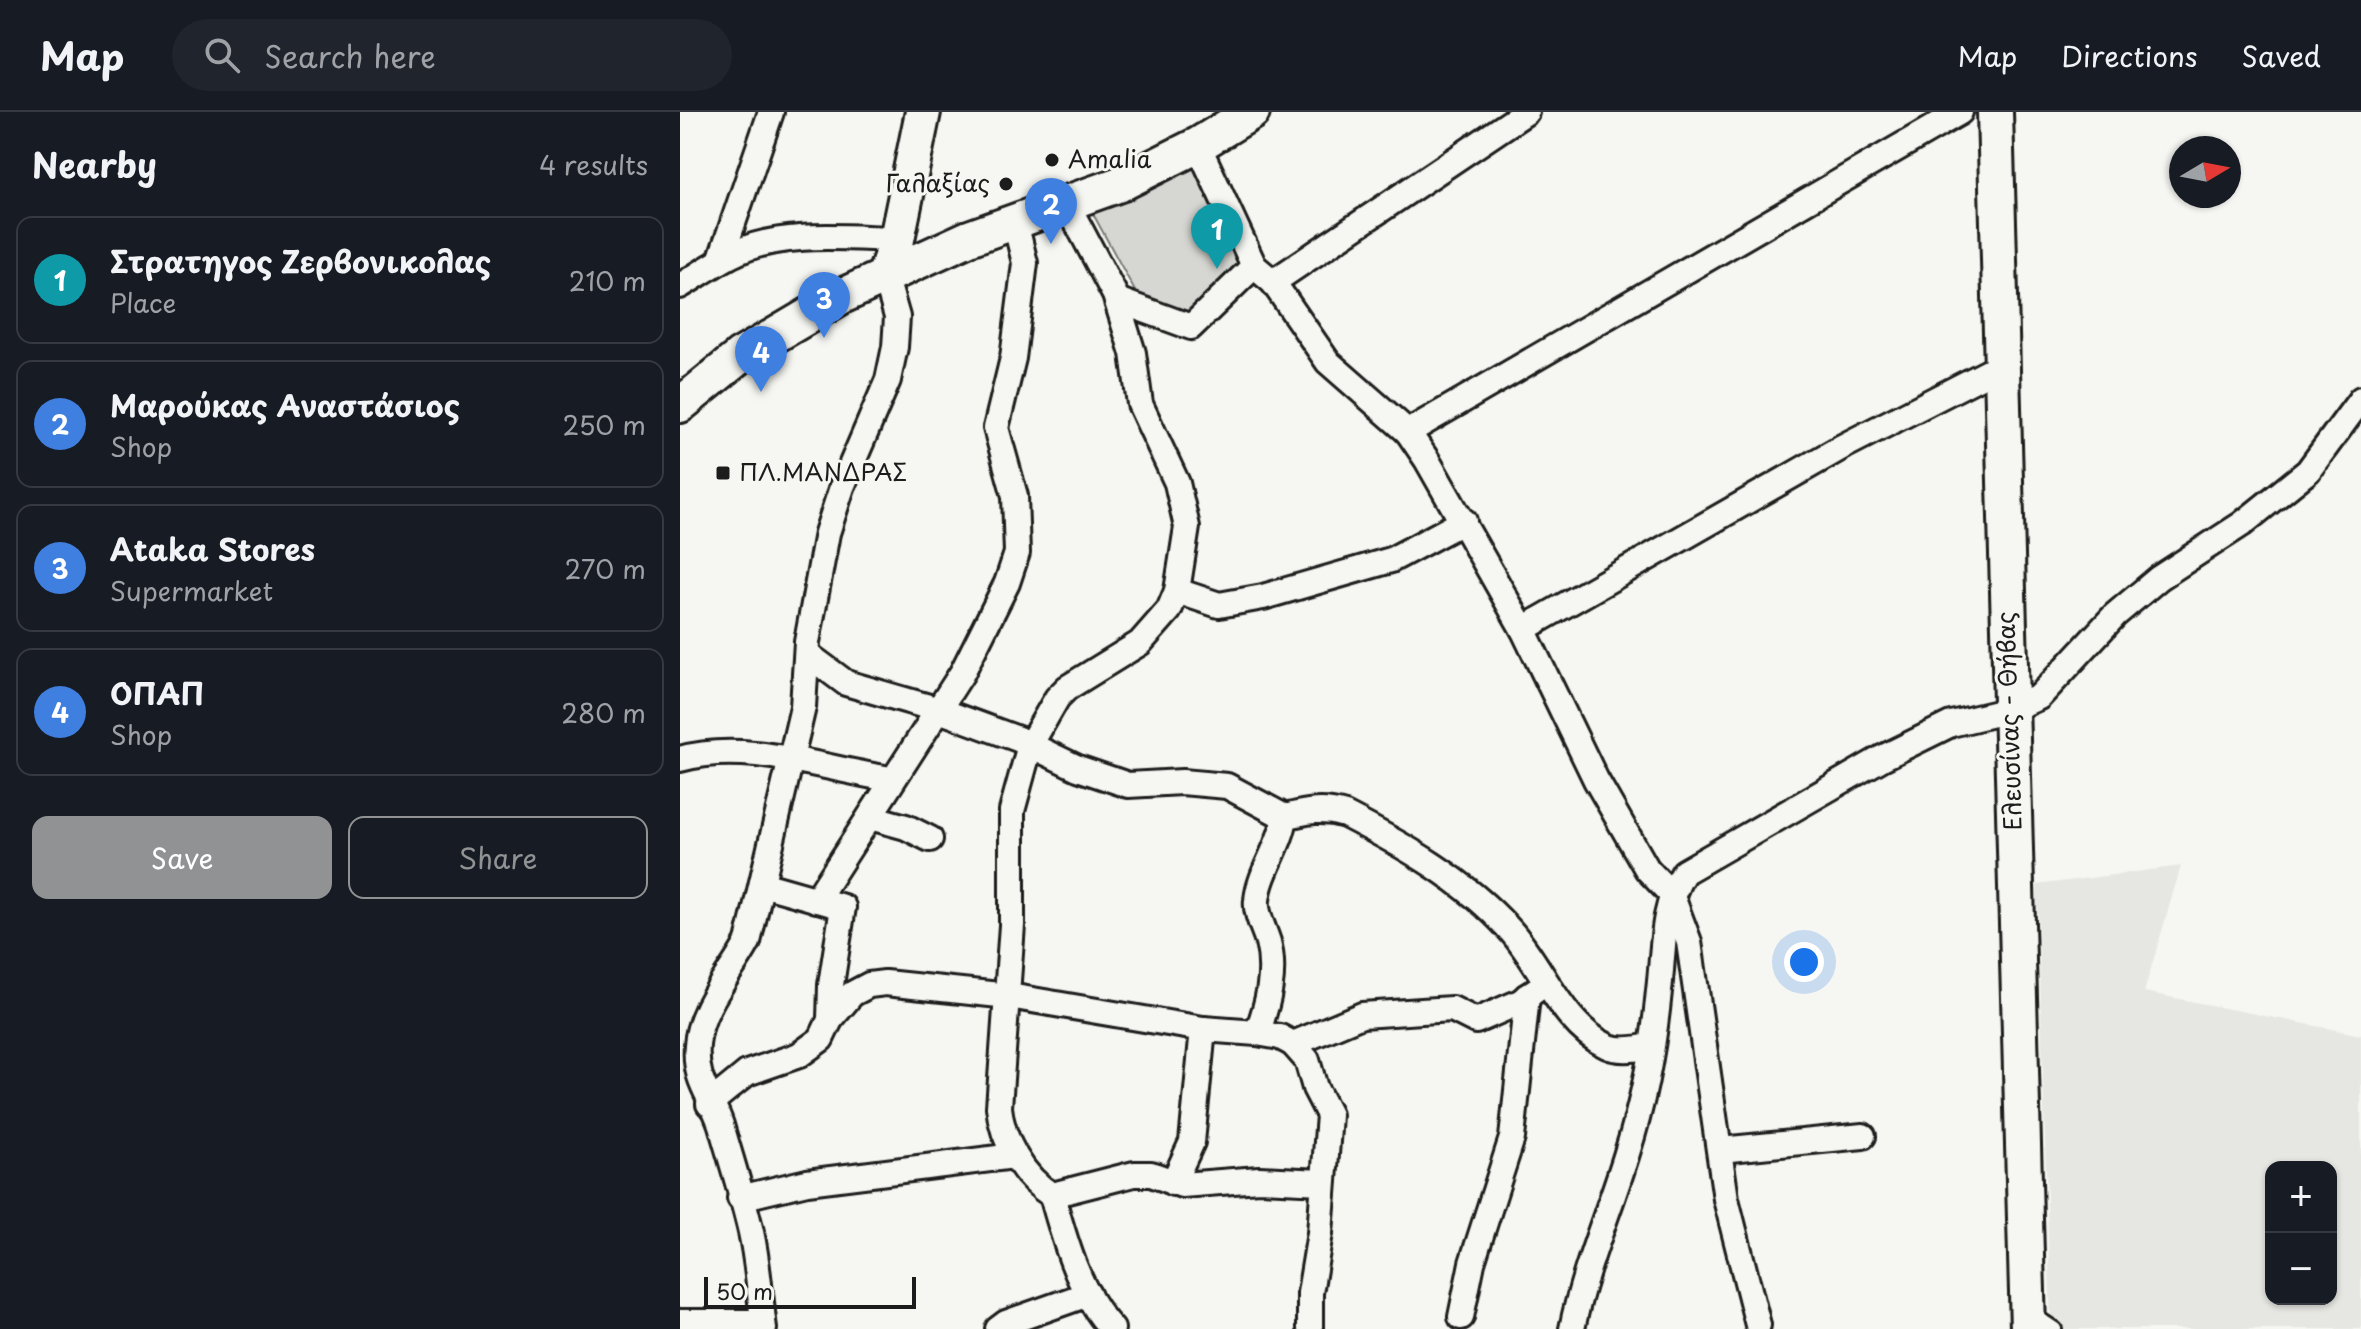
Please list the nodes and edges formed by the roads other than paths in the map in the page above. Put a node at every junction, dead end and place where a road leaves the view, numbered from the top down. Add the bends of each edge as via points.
1 (771, 112) edge
2 (923, 112) edge
3 (1251, 112) edge
4 (1526, 112) edge
5 (1960, 112) edge
6 (1995, 112) edge
7 (1198, 145) junction
8 (1067, 204) junction
9 (1015, 222) junction
10 (897, 239) junction
11 (720, 261) junction
12 (1254, 266) junction
13 (885, 275) junction
14 (1273, 282) junction
15 (680, 286) edge
16 (1117, 300) junction
17 (2000, 366) junction
18 (2361, 399) edge
19 (680, 405) edge
20 (1408, 432) junction
21 (1464, 521) junction
22 (1177, 591) junction
23 (1523, 629) junction
24 (807, 654) junction
25 (936, 709) junction
26 (2010, 710) junction
27 (1030, 745) junction
28 (680, 759) edge
29 (789, 760) junction
30 (891, 779) junction
31 (870, 817) junction
32 (1285, 817) junction
33 (930, 839) dead end
34 (762, 884) junction
35 (1671, 894) junction
36 (816, 900) junction
37 (1548, 981) junction
38 (1009, 996) junction
39 (1527, 996) junction
40 (830, 1020) junction
41 (1203, 1029) junction
42 (1257, 1033) junction
43 (1293, 1044) junction
44 (1650, 1046) junction
45 (689, 1079) edge
46 (709, 1104) junction
47 (1863, 1136) dead end
48 (1720, 1150) junction
49 (1014, 1156) junction
50 (1322, 1182) junction
51 (1173, 1183) junction
52 (1052, 1195) junction
53 (740, 1198) junction
54 (1088, 1294) junction
55 (1461, 1317) dead end
56 (680, 1322) edge
57 (2037, 1323) edge
58 (764, 1325) edge
59 (1758, 1325) dead end
60 (998, 1329) edge
61 (1112, 1329) edge
62 (1310, 1329) edge
63 (1572, 1329) edge

1 - 11 street
2 - 10 street
3 - 7 street
4 - 14 street
5 - 20 street
6 - 17 street, Ελευσίνας - Θήβας
7 - 8 street
7 - 12 street
8 - 9 street
8 - 16 street
9 - 13 street
9 - 25 street via 1025,263 1013,358 996,428 1015,496 1017,553 988,623
10 - 11 street via 766,244
10 - 13 street
11 - 15 street
12 - 14 street
12 - 16 street via 1191,327
13 - 19 street via 740,356
13 - 24 street via 897,317 895,347 880,402 827,533
14 - 20 street via 1328,362
16 - 22 street via 1133,353 1140,404 1183,501 1187,527
17 - 23 street via 1842,447
17 - 26 street, Ελευσίνας - Θήβας
18 - 26 street via 2308,471 2242,524 2159,578 2115,615 2039,697
20 - 21 street
21 - 22 street via 1391,560 1263,597 1219,605
21 - 23 street
22 - 27 street via 1169,610 1140,643 1057,698
23 - 35 street via 1596,780 1647,869
24 - 25 street via 846,683
24 - 29 street via 803,707
25 - 27 street
25 - 30 street
26 - 35 street via 1951,724 1882,758 1684,872
26 - 57 street, Ελευσίνας - Θήβας
27 - 32 street via 1128,785 1227,786
27 - 38 street via 1012,811
28 - 29 street via 723,754
29 - 30 street
29 - 34 street
30 - 31 street
31 - 33 street
31 - 36 street
32 - 37 street via 1329,810 1442,869 1497,916
32 - 42 street via 1256,901 1272,971
34 - 36 street
34 - 45 street via 748,942 702,1021
35 - 44 street
35 - 48 street via 1689,942
36 - 40 street via 843,907
37 - 39 street
37 - 44 street via 1575,1018 1608,1047
38 - 40 street via 869,985 852,994
38 - 41 street
38 - 49 street via 999,1107 1001,1130
39 - 43 street via 1476,1021 1452,1009 1362,1015
39 - 55 street via 1512,1138 1472,1263
40 - 46 street via 821,1039 799,1055 747,1073
41 - 42 street
41 - 51 street via 1192,1142
42 - 43 street
43 - 50 street via 1307,1060 1329,1115
44 - 63 street via 1629,1150
45 - 46 street
46 - 53 street via 720,1122
47 - 48 street
48 - 59 street via 1726,1199
49 - 52 street
49 - 53 street via 807,1182
50 - 51 street
50 - 62 street
51 - 52 street via 1134,1174
52 - 54 street
53 - 58 street via 751,1231
54 - 60 street
54 - 61 street
56 - 58 street

